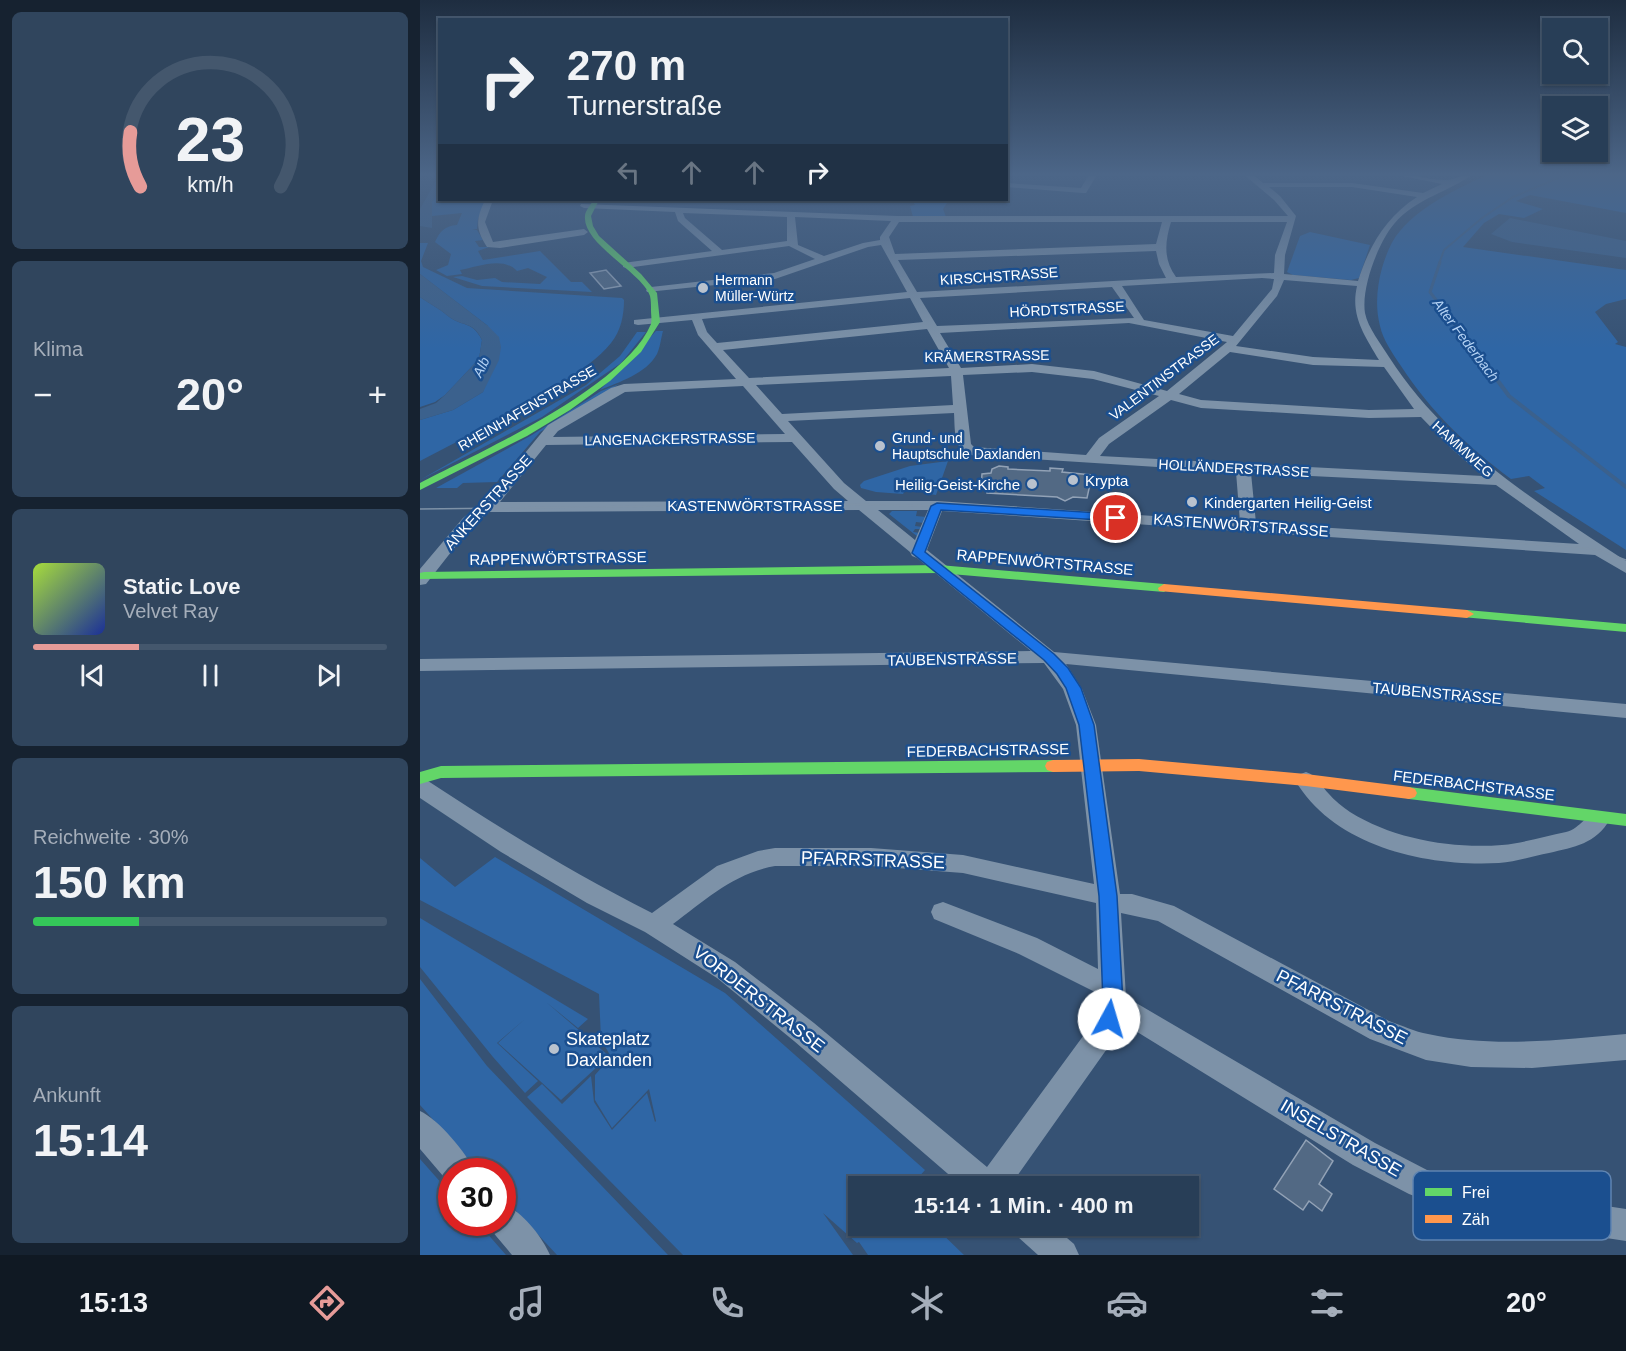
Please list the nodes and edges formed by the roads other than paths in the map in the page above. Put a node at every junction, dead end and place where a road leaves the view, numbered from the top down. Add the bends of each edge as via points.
1 (482, 232) edge
2 (584, 232) joint
3 (593, 232) edge
4 (696, 232) edge
5 (792, 232) edge
6 (888, 232) edge
7 (1163, 232) edge
8 (1288, 232) edge
9 (1385, 232) edge
10 (885, 242) junction
11 (792, 243) junction
12 (1159, 247) junction
13 (718, 251) junction
14 (891, 257) junction
15 (826, 260) junction
16 (626, 265) junction
17 (1279, 276) junction
18 (1173, 280) junction
19 (1116, 284) junction
20 (1363, 284) junction
21 (651, 290) junction
22 (914, 297) junction
23 (654, 321) junction
24 (1137, 321) junction
25 (638, 322) junction
26 (698, 323) junction
27 (932, 327) junction
28 (1233, 344) junction
29 (714, 346) junction
30 (1387, 364) junction
31 (956, 370) junction
32 (745, 382) junction
33 (620, 389) joint
34 (1166, 395) junction
35 (959, 409) junction
36 (1423, 413) junction
37 (778, 418) junction
38 (796, 438) junction
39 (543, 441) junction
40 (1093, 460) junction
41 (1243, 469) junction
42 (420, 476) edge
43 (1499, 481) junction
44 (420, 487) edge
45 (860, 504) junction
46 (937, 506) junction
47 (486, 507) junction
48 (1248, 526) junction
49 (1599, 550) junction
50 (918, 553) junction
51 (1626, 568) edge
52 (939, 569) junction
53 (422, 578) edge
54 (1626, 628) edge
55 (1049, 657) junction
56 (420, 665) edge
57 (1626, 711) edge
58 (1092, 766) junction
59 (420, 778) edge
60 (1306, 780) junction
61 (420, 787) edge
62 (1599, 819) junction
63 (1626, 820) edge
64 (1108, 899) junction
65 (943, 912) dead end
66 (654, 925) junction
67 (1113, 995) junction
68 (1626, 1047) edge
69 (420, 1125) edge
70 (448, 1158) edge
71 (973, 1176) edge
72 (999, 1176) edge
73 (1413, 1179) edge
74 (1611, 1223) edge
75 (1626, 1225) edge
76 (516, 1235) edge
77 (1041, 1236) edge
78 (534, 1255) edge
79 (1063, 1255) edge

1 - 2 street via 490,245
2 - 25 main road, RHEINHAFENSTRASSE via 637,288
3 - 16 main road
4 - 13 street
5 - 11 street
6 - 10 street
7 - 12 street
8 - 17 street, VALENTINSTRASSE via 1277,266
9 - 20 street, HAMMWEG
10 - 14 street
10 - 15 street
11 - 13 street
11 - 15 street via 803,252
12 - 14 street
12 - 18 street via 1163,266
13 - 16 street
14 - 22 street
15 - 21 street via 766,277
16 - 21 main road
17 - 18 street, KIRSCHSTRASSE
17 - 20 street, KIRSCHSTRASSE
17 - 28 street, VALENTINSTRASSE via 1278,286
18 - 19 street, KIRSCHSTRASSE
19 - 22 street, KIRSCHSTRASSE
19 - 24 street via 1140,318
20 - 30 street, HAMMWEG via 1360,313
21 - 23 main road, RHEINHAFENSTRASSE via 656,297
22 - 26 street, KIRSCHSTRASSE
22 - 27 street
23 - 25 street, KIRSCHSTRASSE
23 - 26 street, KIRSCHSTRASSE
23 - 44 main road, RHEINHAFENSTRASSE via 640,350 602,385
24 - 27 street, HÖRDTSTRASSE
24 - 28 street, HÖRDTSTRASSE
25 - 42 main road, RHEINHAFENSTRASSE via 622,350 584,383
26 - 29 street
27 - 29 street, HÖRDTSTRASSE
27 - 31 street
28 - 30 street, HÖRDTSTRASSE via 1312,362
28 - 34 street, VALENTINSTRASSE
29 - 32 street
30 - 36 street, HAMMWEG
31 - 32 street, KRÄMERSTRASSE
31 - 34 street, KRÄMERSTRASSE via 1058,370
31 - 35 street
32 - 33 street, KRÄMERSTRASSE
32 - 37 street
33 - 39 street, ANKERSTRASSE via 558,424
34 - 36 street, KRÄMERSTRASSE via 1201,404 1369,414
34 - 40 street, VALENTINSTRASSE via 1096,448
35 - 37 street
35 - 40 street, HOLLÄNDERSTRASSE via 964,444 970,452
36 - 43 street, HAMMWEG
37 - 38 street
38 - 39 street, LANGENACKERSTRASSE
38 - 45 street
39 - 47 street, ANKERSTRASSE
40 - 41 street, HOLLÄNDERSTRASSE
41 - 43 street, HOLLÄNDERSTRASSE
41 - 48 street
43 - 49 street, HAMMWEG
45 - 46 street, KASTENWÖRTSTRASSE
45 - 47 street, KASTENWÖRTSTRASSE
45 - 50 street
46 - 48 street, KASTENWÖRTSTRASSE
46 - 50 street
47 - 53 street, ANKERSTRASSE via 468,521
48 - 49 street, KASTENWÖRTSTRASSE
49 - 51 street, HAMMWEG
50 - 52 street
52 - 53 main road, RAPPENWÖRTSTRASSE
52 - 54 main road, RAPPENWÖRTSTRASSE
52 - 55 street
55 - 56 street, TAUBENSTRASSE
55 - 57 street, TAUBENSTRASSE
55 - 58 street via 1077,697
58 - 59 main road, FEDERBACHSTRASSE via 441,772
58 - 60 main road, FEDERBACHSTRASSE via 1177,766
58 - 64 street
60 - 62 main road, FEDERBACHSTRASSE
60 - 62 street via 1326,806 1361,827 1412,846 1461,854 1519,852 1581,836
61 - 66 street, VORDERSTRASSE via 509,846
62 - 63 main road, FEDERBACHSTRASSE
64 - 66 street, PFARRSTRASSE via 963,864 872,857 775,857 737,866
64 - 67 street
64 - 68 street, PFARRSTRASSE via 1166,913 1380,1030 1426,1047 1471,1054 1532,1055
65 - 67 street, INSELSTRASSE via 1028,946
66 - 71 street, VORDERSTRASSE via 726,970
67 - 72 street via 1109,1019 1099,1036
67 - 73 street, INSELSTRASSE via 1365,1154
69 - 70 street
74 - 75 street, INSELSTRASSE
76 - 78 street
77 - 79 street

